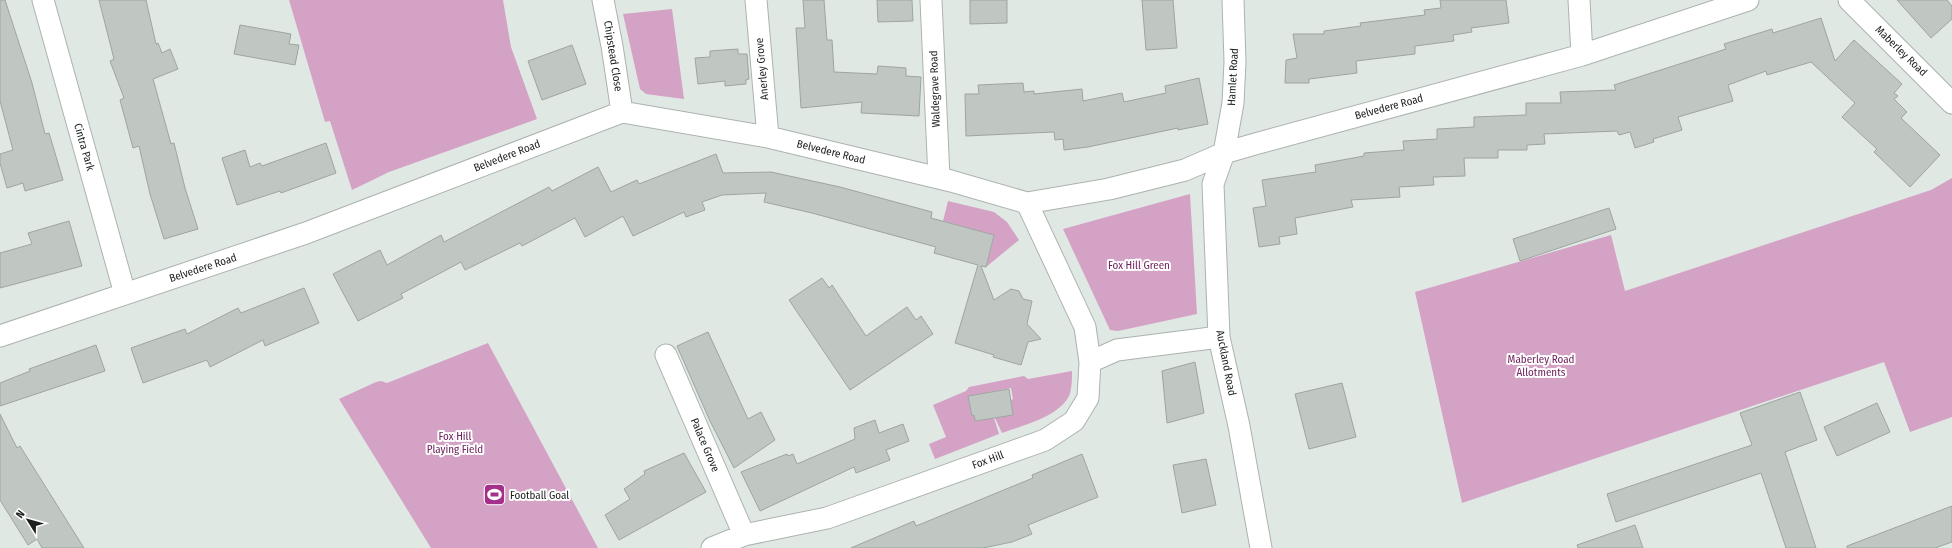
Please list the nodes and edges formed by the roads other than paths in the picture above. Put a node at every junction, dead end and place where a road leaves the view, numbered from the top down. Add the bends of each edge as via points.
1 (43, 0) edge
2 (603, 0) edge
3 (756, 0) edge
4 (931, 0) edge
5 (1233, 0) edge
6 (1579, 0) edge
7 (1748, 0) edge
8 (1848, 0) edge
9 (1582, 55) junction
10 (1952, 103) edge
11 (622, 112) junction
12 (768, 137) junction
13 (1224, 153) junction
14 (938, 178) junction
15 (1027, 203) junction
16 (125, 294) junction
17 (0, 336) edge
18 (1219, 337) junction
19 (666, 355) dead end
20 (1090, 362) junction
21 (744, 535) junction
22 (712, 548) edge
23 (1261, 548) edge

1 - 16 street, Cintra Park
2 - 11 street, Chipstead Close
3 - 12 street, Anerley Grove
4 - 14 street, Waldegrave Road
5 - 13 street, Hamlet Road via 1233,103
6 - 9 street
7 - 9 street, Belvedere Road
8 - 10 street, Maberley Road
9 - 13 street, Belvedere Road
11 - 12 street, Belvedere Road
11 - 16 street, Belvedere Road via 306,234
12 - 14 street, Belvedere Road
13 - 15 street, Belvedere Road via 1186,170 1117,187
13 - 18 street, Auckland Road via 1213,184
14 - 15 street, Belvedere Road
15 - 20 street via 1084,327
16 - 17 street, Belvedere Road
18 - 20 street via 1117,350
18 - 23 street, Auckland Road via 1239,426
19 - 21 street, Palace Grove
20 - 21 street, Fox Hill via 1088,398 1074,421 1045,440 827,518
21 - 22 street, Fox Hill

